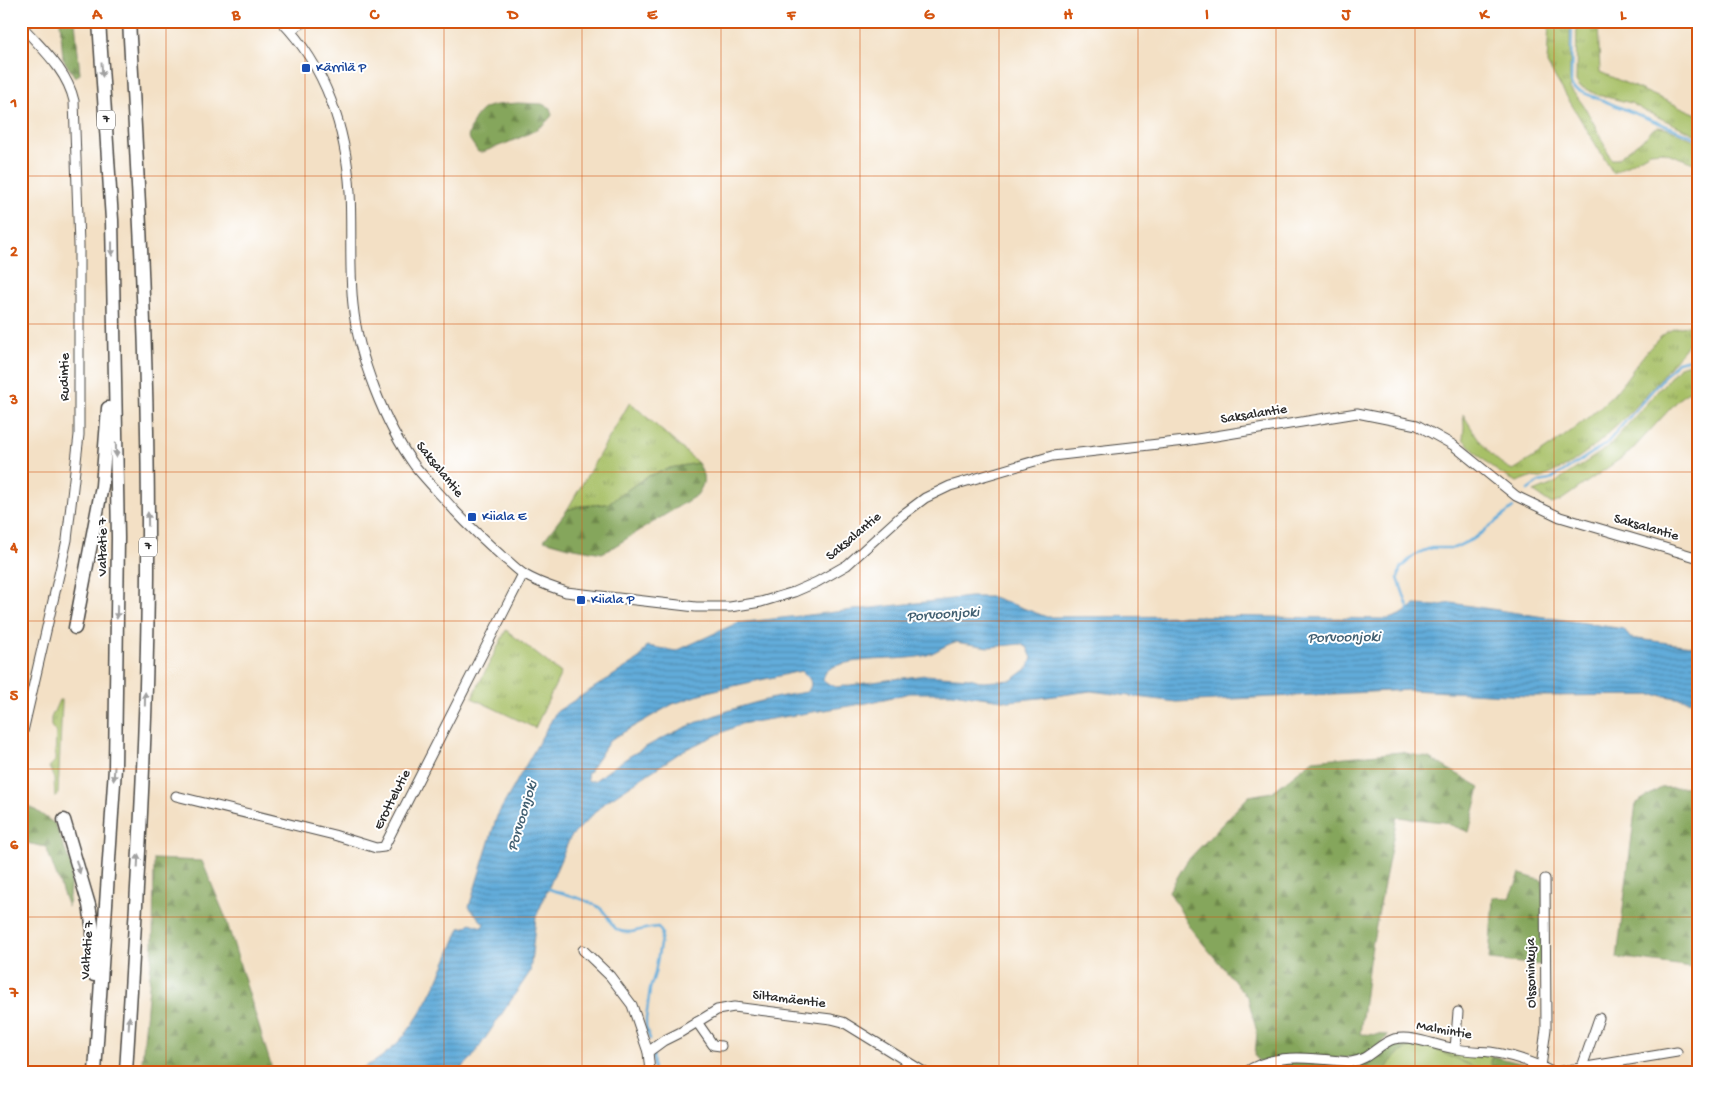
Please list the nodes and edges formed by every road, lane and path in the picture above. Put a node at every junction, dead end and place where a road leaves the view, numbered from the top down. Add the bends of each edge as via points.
1 (99, 21) edge
2 (129, 21) edge
3 (281, 21) edge
4 (306, 21) edge
5 (21, 25) edge
6 (290, 30) junction
7 (112, 278) junction
8 (1699, 558) edge
9 (523, 574) junction
10 (75, 628) dead end
11 (21, 740) edge
12 (176, 796) dead end
13 (64, 820) dead end
14 (1545, 878) dead end
15 (584, 950) dead end
16 (1458, 1012) dead end
17 (1599, 1018) dead end
18 (697, 1022) junction
19 (721, 1046) dead end
20 (1455, 1049) junction
21 (648, 1052) junction
22 (1676, 1052) dead end
23 (95, 1067) edge
24 (1541, 1067) junction
25 (1582, 1067) junction
26 (126, 1072) edge
27 (650, 1072) edge
28 (924, 1072) edge
29 (1246, 1072) edge
30 (1554, 1072) edge

1 -> 7 highway, Valtatie 7 / 7 via 112,220
26 -> 2 highway, 7 via 144,771 148,534 141,232
3 - 6 street, Saksalantie
4 - 6 street
5 - 11 street, Rudintie via 62,72 74,101 79,245 79,435 67,540
6 - 9 street, Saksalantie via 326,85 340,124 350,190 353,306 377,398 414,464 475,532
7 - 10 highway via 102,486
7 -> 23 highway, Valtatie 7 / 7 via 118,538 115,768
8 - 9 street, Saksalantie via 1560,517 1516,496 1453,445 1417,425 1357,413 1185,441 1052,456 950,486 901,516 847,565 818,582 761,602 730,607 696,607 566,592
9 - 12 street, Erottelutie via 384,847 376,848
13 -> 23 highway via 89,905 93,930
14 - 24 street, Olssoninkuja via 1546,1028
15 - 21 street via 632,1005
16 - 20 street
17 - 25 street
18 - 19 street via 713,1045
18 - 21 street, Siltamäentie
18 - 28 street, Siltamäentie via 716,1010 734,1007 831,1019 850,1025
20 - 24 street, Malmintie via 1507,1055
20 - 29 street, Malmintie via 1420,1040 1396,1039 1361,1060 1282,1059 1256,1065
21 - 27 street
22 - 25 street, Malmintie
24 - 30 street, Malmintie
25 - 30 street, Malmintie

